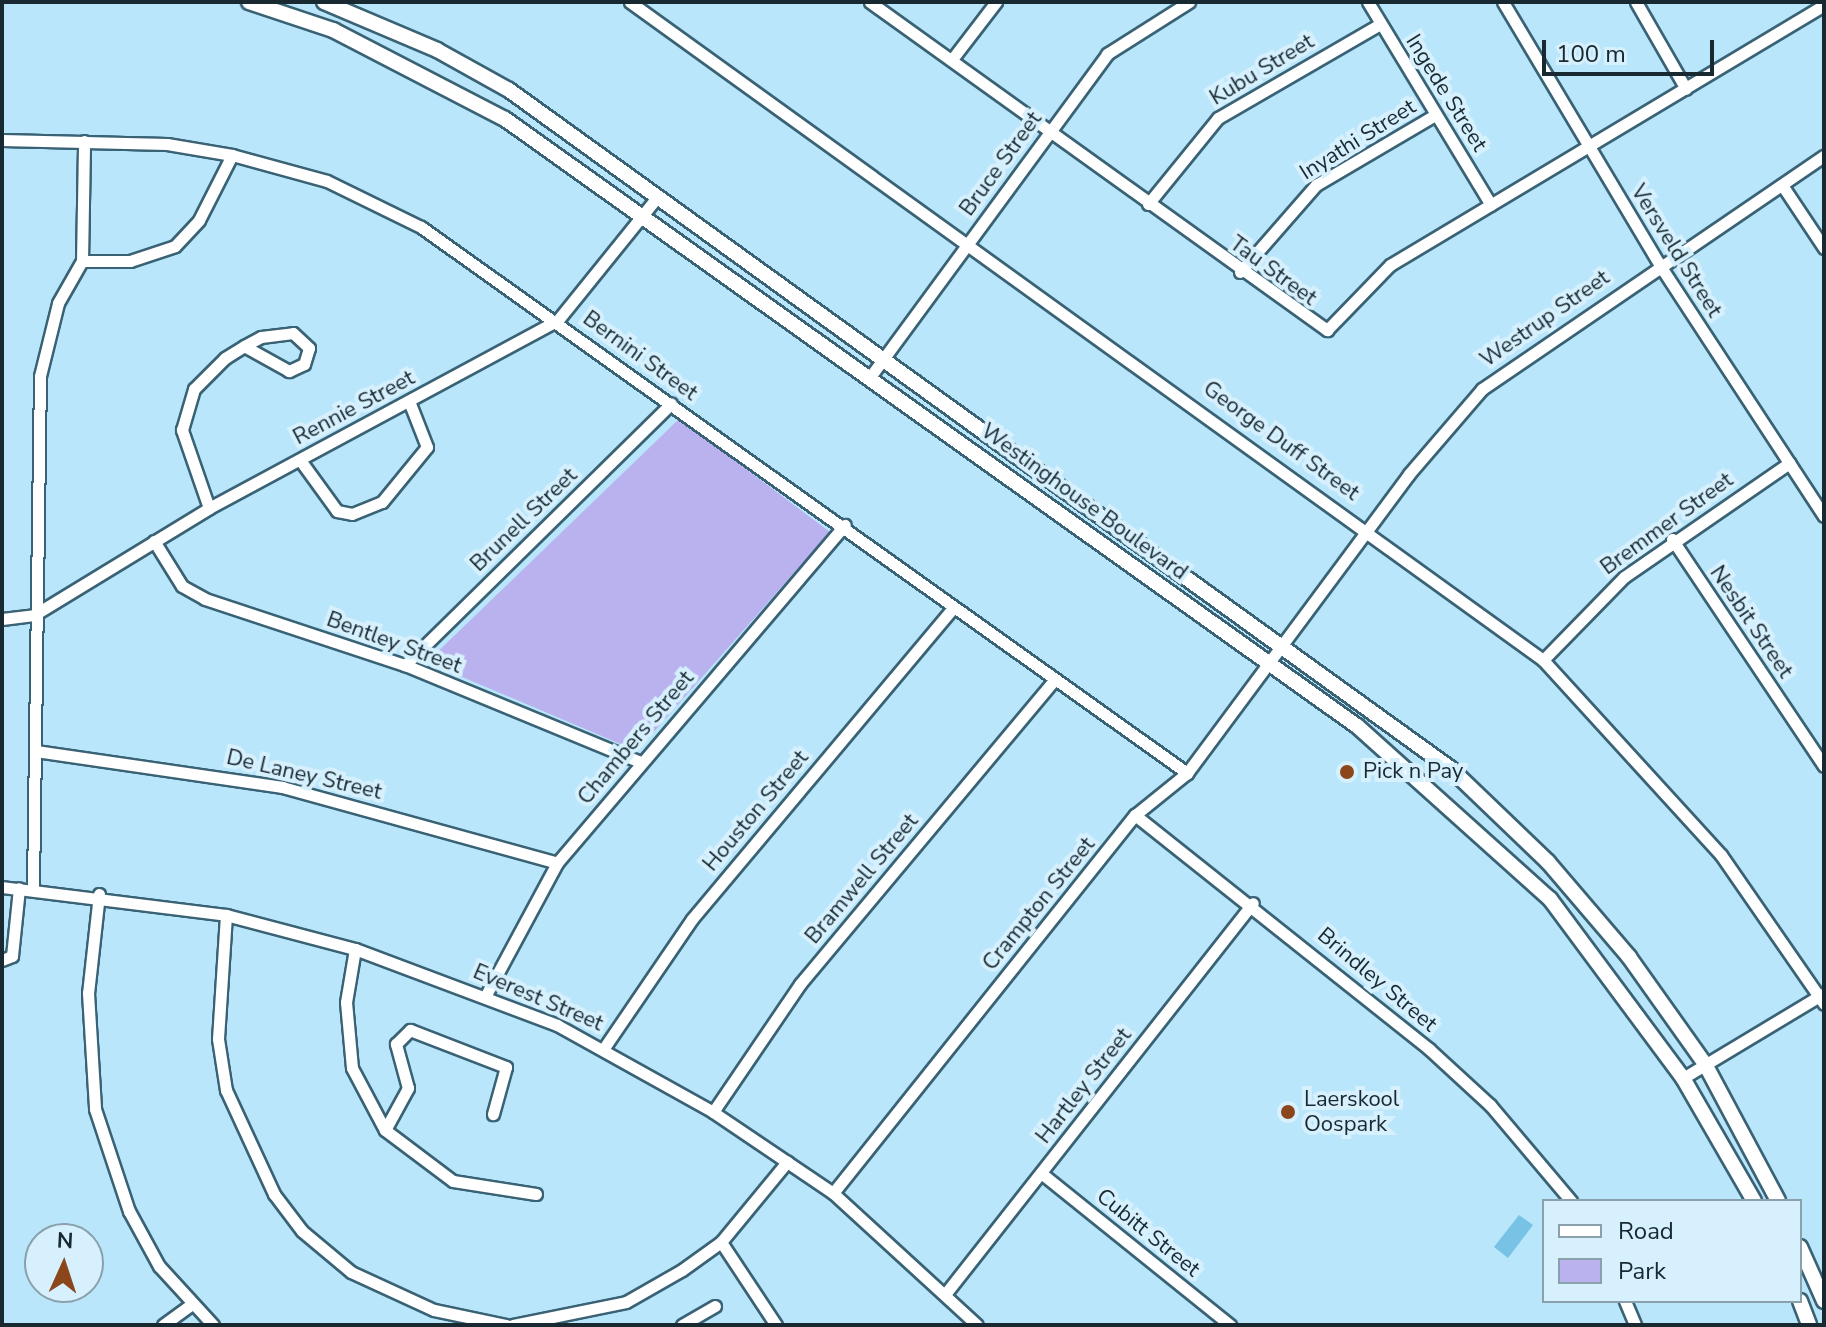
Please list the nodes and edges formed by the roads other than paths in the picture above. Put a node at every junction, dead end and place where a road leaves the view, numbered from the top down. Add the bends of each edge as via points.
1 (249, 2) edge
2 (324, 2) edge
3 (630, 2) edge
4 (870, 2) edge
5 (996, 2) edge
6 (1189, 2) edge
7 (1368, 2) edge
8 (1503, 2) edge
9 (1636, 2) edge
10 (1824, 5) edge
11 (1380, 24) junction
12 (953, 58) junction
13 (1686, 89) junction
14 (1435, 115) junction
15 (1049, 134) junction
16 (2, 140) edge
17 (84, 141) junction
18 (1590, 148) junction
19 (232, 155) junction
20 (1824, 156) edge
21 (1782, 185) junction
22 (658, 196) junction
23 (1148, 204) junction
24 (1491, 205) junction
25 (643, 217) junction
26 (968, 244) junction
27 (1824, 248) edge
28 (82, 261) junction
29 (1659, 264) junction
30 (1240, 272) junction
31 (558, 320) junction
32 (244, 346) junction
33 (886, 356) junction
34 (870, 377) junction
35 (409, 401) junction
36 (671, 404) junction
37 (300, 460) junction
38 (1789, 463) junction
39 (209, 508) junction
40 (1824, 516) edge
41 (845, 525) junction
42 (1370, 531) junction
43 (1672, 539) junction
44 (154, 541) junction
45 (952, 609) junction
46 (34, 615) junction
47 (2, 619) edge
48 (1285, 649) junction
49 (1543, 660) junction
50 (405, 665) junction
51 (1274, 666) junction
52 (1053, 681) junction
53 (36, 751) junction
54 (640, 762) junction
55 (1824, 766) edge
56 (1187, 773) junction
57 (1135, 815) junction
58 (557, 863) junction
59 (2, 887) edge
60 (19, 888) junction
61 (33, 888) junction
62 (99, 894) junction
63 (1253, 903) junction
64 (226, 915) junction
65 (355, 949) junction
66 (2, 960) edge
67 (486, 995) junction
68 (1823, 998) edge
69 (604, 1048) junction
70 (1705, 1064) junction
71 (1683, 1078) junction
72 (713, 1112) junction
73 (493, 1114) dead end
74 (385, 1130) junction
75 (787, 1162) junction
76 (1041, 1173) junction
77 (833, 1193) junction
78 (536, 1194) dead end
79 (1569, 1199) edge
80 (1753, 1199) edge
81 (1777, 1199) edge
82 (721, 1242) junction
83 (1802, 1252) edge
84 (946, 1293) junction
85 (1824, 1301) edge
86 (1626, 1303) edge
87 (1801, 1303) edge
88 (191, 1305) junction
89 (715, 1306) dead end
90 (163, 1325) edge
91 (213, 1325) edge
92 (506, 1325) edge
93 (513, 1325) edge
94 (682, 1325) edge
95 (776, 1325) edge
96 (977, 1325) edge
97 (1230, 1325) edge
98 (1635, 1325) edge
99 (1809, 1325) edge

1 - 25 street, Westinghouse Boulevard via 333,30 438,80
2 - 22 street, Westinghouse Boulevard via 437,50 509,90
3 - 26 street, George Duff Street
4 - 12 street, Tau Street
5 - 12 street
6 - 15 street, Bruce Street via 1107,54
7 - 11 street, Ingede Street
8 - 18 street, Versveld Street
9 - 13 street
10 - 13 street, Tau Street
11 - 14 street, Ingede Street
11 - 23 street, Kubu Street via 1218,118
12 - 15 street, Tau Street
13 - 18 street, Tau Street
14 - 24 street, Ingede Street
14 - 30 street, Inyathi Street via 1316,185
15 - 23 street, Tau Street
15 - 26 street, Bruce Street
16 - 17 street, Bernini Street
17 - 19 street, Bernini Street
17 - 28 street
18 - 24 street, Tau Street
18 - 29 street, Versveld Street
19 - 28 street via 199,220 175,246 130,261
19 - 31 street, Bernini Street via 327,181 421,227
20 - 21 street, Westrup Street
21 - 27 street
21 - 29 street, Westrup Street
22 - 25 street, Rennie Street
22 - 33 street, Westinghouse Boulevard
23 - 30 street, Tau Street
24 - 30 street, Tau Street via 1390,265 1327,330
25 - 31 street, Rennie Street
25 - 34 street, Westinghouse Boulevard
26 - 33 street, Bruce Street
26 - 42 street, George Duff Street
28 - 46 street via 44,344
29 - 38 street, Versveld Street
29 - 42 street, Westrup Street via 1482,389
31 - 35 street, Rennie Street
31 - 36 street, Bernini Street
32 - 32 street via 286,331 309,348 304,364 289,371
32 - 39 street via 207,374 185,408 185,448
33 - 34 street, Bruce Street
33 - 48 street, Westinghouse Boulevard
34 - 51 street, Westinghouse Boulevard
35 - 37 street, Rennie Street
35 - 37 street via 427,447 412,475 382,502 352,514 337,511
36 - 41 street, Bernini Street
36 - 50 street, Brunell Street
37 - 39 street, Rennie Street
38 - 40 street, Versveld Street
38 - 43 street, Bremmer Street
39 - 44 street, Rennie Street
41 - 45 street, Bernini Street
41 - 54 street, Chambers Street
42 - 48 street, Westrup Street
42 - 49 street, George Duff Street
43 - 49 street, Bremmer Street via 1593,605
43 - 55 street, Nesbit Street
44 - 46 street, Rennie Street
44 - 50 street, Bentley Street via 191,592
45 - 52 street, Bernini Street
45 - 69 street, Houston Street via 692,919
46 - 47 street
46 - 53 street
48 - 51 street, Crampton Street
48 - 70 street, Westinghouse Boulevard via 1423,747 1509,821 1629,957
49 - 68 street, George Duff Street via 1721,855
50 - 54 street, Bentley Street
51 - 56 street, Crampton Street
51 - 71 street, Westinghouse Boulevard via 1415,773 1537,885
52 - 56 street, Bernini Street
52 - 72 street, Bramwell Street via 800,984
53 - 58 street, De Laney Street via 282,787
53 - 61 street
54 - 58 street, Chambers Street
56 - 57 street, Crampton Street
57 - 63 street, Brindley Street
57 - 77 street, Crampton Street
58 - 67 street, Chambers Street
59 - 60 street, Everest Street
60 - 61 street, Everest Street
60 - 66 street via 12,956
61 - 62 street, Everest Street
62 - 64 street, Everest Street
62 - 88 street via 88,993 95,1109 129,1211
63 - 76 street, Hartley Street
63 - 79 street, Brindley Street via 1480,1096
64 - 65 street, Everest Street
64 - 92 street via 218,1039 226,1090 274,1194 302,1231 351,1272 434,1310
65 - 67 street, Everest Street
65 - 74 street via 346,1002 352,1068
67 - 69 street, Everest Street
68 - 70 street
69 - 72 street, Everest Street
70 - 71 street
70 - 81 street, Westinghouse Boulevard
71 - 80 street, Westinghouse Boulevard
72 - 75 street, Everest Street
73 - 74 street via 506,1067 410,1030 396,1044 408,1088
74 - 78 street via 416,1160 453,1181
75 - 77 street, Everest Street
75 - 82 street
76 - 84 street, Hartley Street
76 - 97 street, Cubitt Street
77 - 84 street, Everest Street
82 - 93 street via 626,1302
82 - 95 street
83 - 85 street
84 - 96 street, Everest Street
86 - 98 street
87 - 99 street
88 - 90 street
88 - 91 street
89 - 94 street

